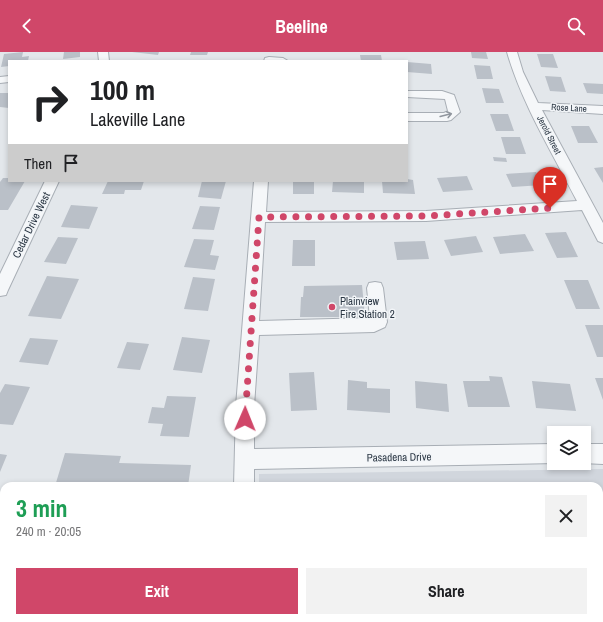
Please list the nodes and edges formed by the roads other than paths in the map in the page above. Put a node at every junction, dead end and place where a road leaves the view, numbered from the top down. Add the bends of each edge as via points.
1 (512, 52) edge
2 (408, 94) edge
3 (534, 106) junction
4 (603, 110) edge
5 (408, 117) edge
6 (52, 182) edge
7 (261, 182) edge
8 (586, 205) junction
9 (259, 217) junction
10 (603, 237) edge
11 (375, 288) dead end
12 (0, 290) edge
13 (251, 328) junction
14 (547, 454) edge
15 (591, 454) edge
16 (603, 454) edge
17 (245, 459) junction
18 (244, 482) edge

1 - 3 street, Jerold Street
5 -> 2 street via 446,117 454,112 450,97 442,94
3 - 4 street, Rose Lane
3 - 8 street, Jerold Street
6 - 12 street, Cedar Drive West
7 - 9 street
8 - 9 street via 426,216
8 - 10 street, Jerold Street
9 - 13 street
11 - 13 street via 379,322 374,326
13 - 17 street via 245,406
14 - 17 street, Pasadena Drive
15 - 16 street
17 - 18 street

